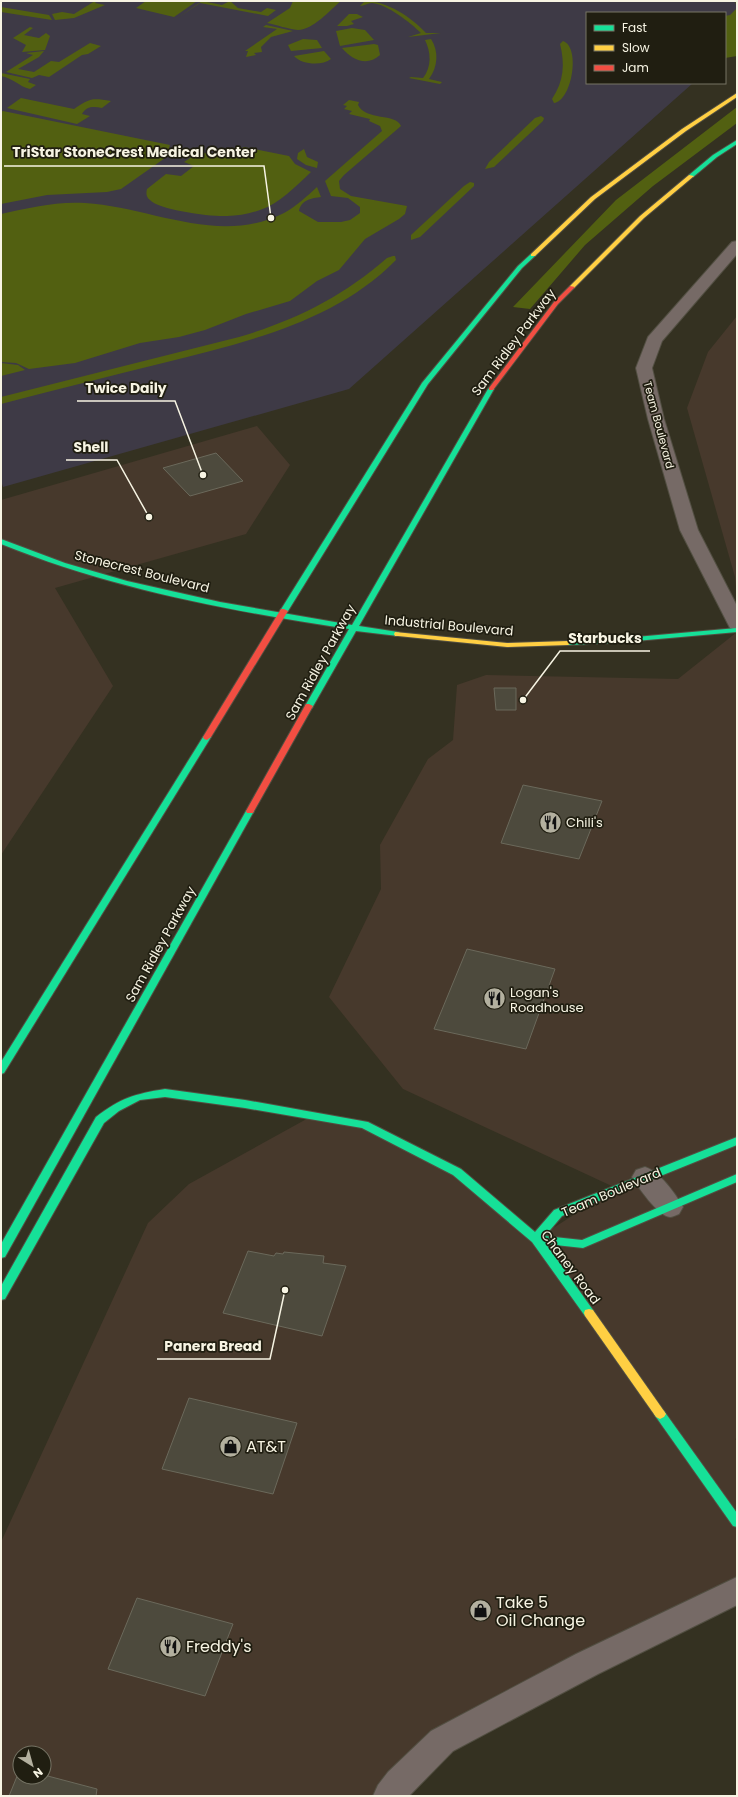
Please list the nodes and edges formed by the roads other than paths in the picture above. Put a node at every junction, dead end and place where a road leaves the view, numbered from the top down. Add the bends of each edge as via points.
1 (737, 95) edge
2 (737, 142) edge
3 (737, 245) edge
4 (1, 541) edge
5 (280, 616) junction
6 (737, 624) edge
7 (354, 629) junction
8 (737, 630) edge
9 (1, 1070) edge
10 (737, 1142) edge
11 (645, 1176) junction
12 (736, 1179) edge
13 (670, 1207) junction
14 (536, 1239) junction
15 (1, 1254) edge
16 (1, 1296) edge
17 (737, 1522) edge
18 (737, 1590) edge
19 (389, 1796) edge

1 - 5 main road via 684,130 593,198 520,267 425,383
2 - 7 main road, Sam Ridley Parkway via 715,156 642,217 556,303 489,391
3 - 6 street, Team Boulevard via 654,340 644,368 689,530
4 - 5 main road, Stonecrest Boulevard via 99,577
5 - 7 main road, Industrial Boulevard
5 - 9 main road
7 - 8 main road, Industrial Boulevard via 507,645 613,641
7 - 15 main road, Sam Ridley Parkway
10 - 11 main road, Team Boulevard
11 - 13 street
11 - 14 main road, Team Boulevard via 558,1213
12 - 13 main road
13 - 14 main road via 583,1244
14 - 16 main road, Chaney Road via 457,1172 364,1125 165,1093 138,1097 115,1108 100,1120
14 - 17 main road, Chaney Road
18 - 19 street via 587,1664 442,1741

